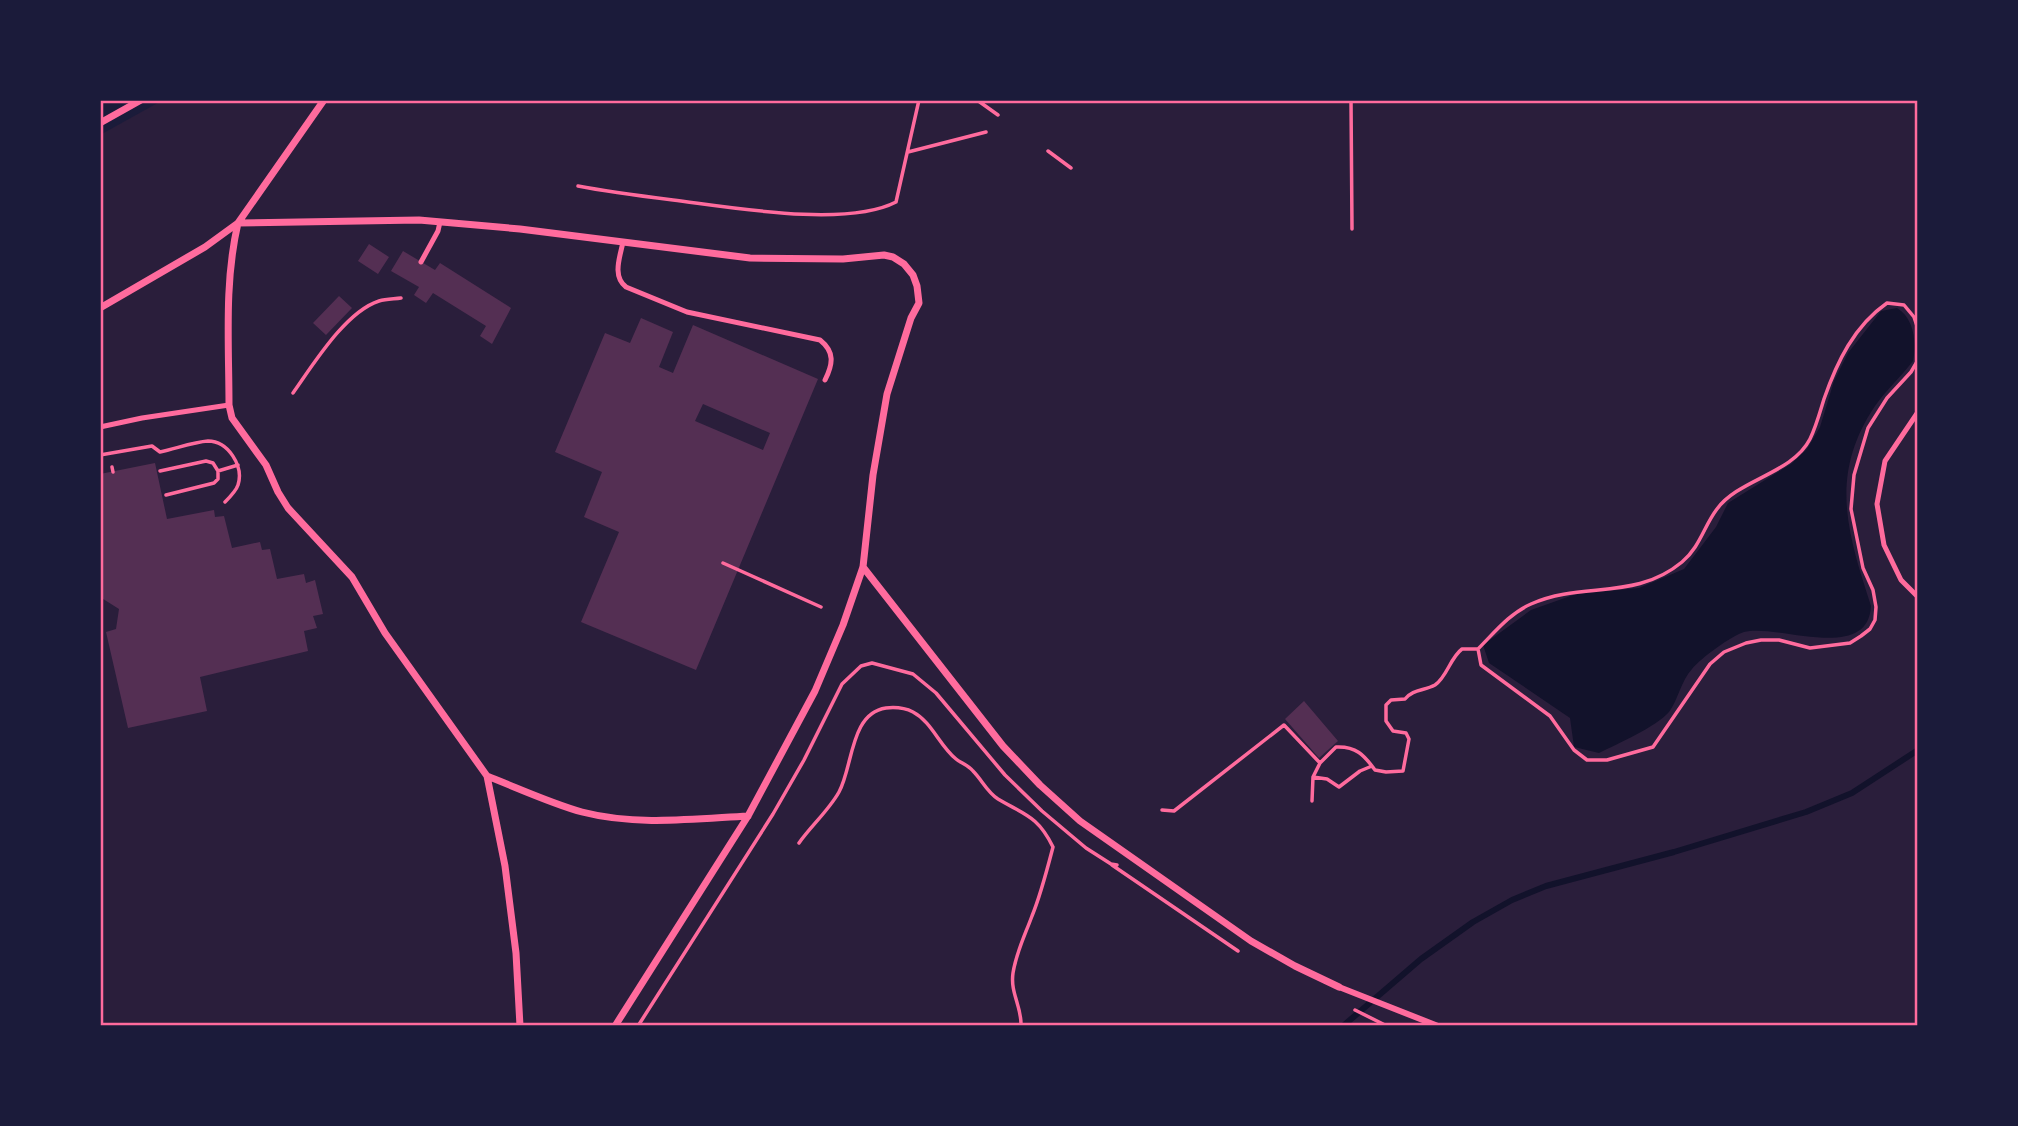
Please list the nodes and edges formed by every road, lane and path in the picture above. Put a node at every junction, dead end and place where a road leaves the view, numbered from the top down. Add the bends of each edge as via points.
1 (141, 100) edge
2 (324, 100) edge
3 (919, 100) edge
4 (977, 100) edge
5 (1351, 100) edge
6 (999, 115) dead end
7 (100, 123) edge
8 (986, 132) dead end
9 (1048, 151) dead end
10 (908, 152) junction
11 (1071, 168) dead end
12 (578, 186) dead end
13 (439, 222) junction
14 (237, 223) junction
15 (1352, 229) dead end
16 (623, 242) junction
17 (421, 262) dead end
18 (401, 298) dead end
19 (100, 308) edge
20 (1918, 329) edge
21 (1918, 360) edge
22 (825, 380) dead end
23 (293, 393) dead end
24 (229, 405) junction
25 (1918, 412) edge
26 (100, 427) edge
27 (100, 456) edge
28 (238, 465) junction
29 (160, 471) dead end
30 (218, 471) junction
31 (166, 495) dead end
32 (225, 502) dead end
33 (723, 563) dead end
34 (863, 567) junction
35 (1918, 597) edge
36 (821, 607) dead end
37 (1478, 649) junction
38 (1320, 763) junction
39 (1372, 766) junction
40 (487, 776) junction
41 (1313, 777) junction
42 (1312, 801) dead end
43 (1162, 810) dead end
44 (748, 816) junction
45 (799, 843) dead end
46 (1121, 865) dead end
47 (1339, 987) joint
48 (1376, 1019) dead end
49 (520, 1026) edge
50 (615, 1026) edge
51 (638, 1026) edge
52 (1021, 1026) edge
53 (1387, 1026) edge
54 (1438, 1026) edge

1 - 7 street
2 - 14 street
3 - 10 path
4 - 6 path
5 - 15 path
8 - 10 path
9 - 11 path
10 - 12 path via 896,202 844,213 703,205
13 - 14 street
13 - 16 street
13 - 17 lane
14 - 19 street via 205,247
14 - 24 street via 229,277
16 - 22 lane via 618,272 626,288 687,312 820,340 832,356
16 - 34 street via 750,258 884,255 904,264 913,275 919,303 887,394
18 - 23 path via 379,301 359,314 332,338
20 - 37 path via 1904,305 1887,303 1874,312 1844,352 1809,442 1777,470 1717,509 1696,548 1682,562 1639,586 1552,596 1527,605
21 - 37 path via 1868,428 1854,475 1851,509 1876,607 1875,620 1861,636 1850,643 1810,648 1761,640 1724,652 1710,664 1653,747 1607,761 1587,760 1574,750 1550,716 1482,665
24 - 26 lane
24 - 40 street via 232,418 266,465 288,509 352,577 385,633
25 - 35 lane via 1885,461 1877,505 1884,545 1901,580
27 - 28 path via 152,446 160,452 210,441 222,444
28 - 30 path
28 - 32 path via 238,486
29 - 30 path via 206,461
30 - 31 path via 214,483
33 - 36 path
34 - 44 street via 816,691
34 - 47 street via 1003,746 1080,821 1251,941
37 - 39 path via 1462,649 1437,683 1386,705 1386,721 1409,739 1405,768 1387,772
38 - 39 path via 1336,747 1350,746
38 - 41 path
38 - 43 path via 1284,725 1174,811
39 - 41 path via 1339,787
40 - 44 street via 583,812 627,819
40 - 49 street via 508,891
41 - 42 path
44 - 50 street
45 - 52 path via 838,793 857,733 867,719 894,707 911,710 924,720 945,748 998,798 1039,823 1053,847 1013,974
46 - 51 path via 1086,848 1042,811 913,674 872,663 861,666 842,684 773,814
47 - 54 street
48 - 53 path

